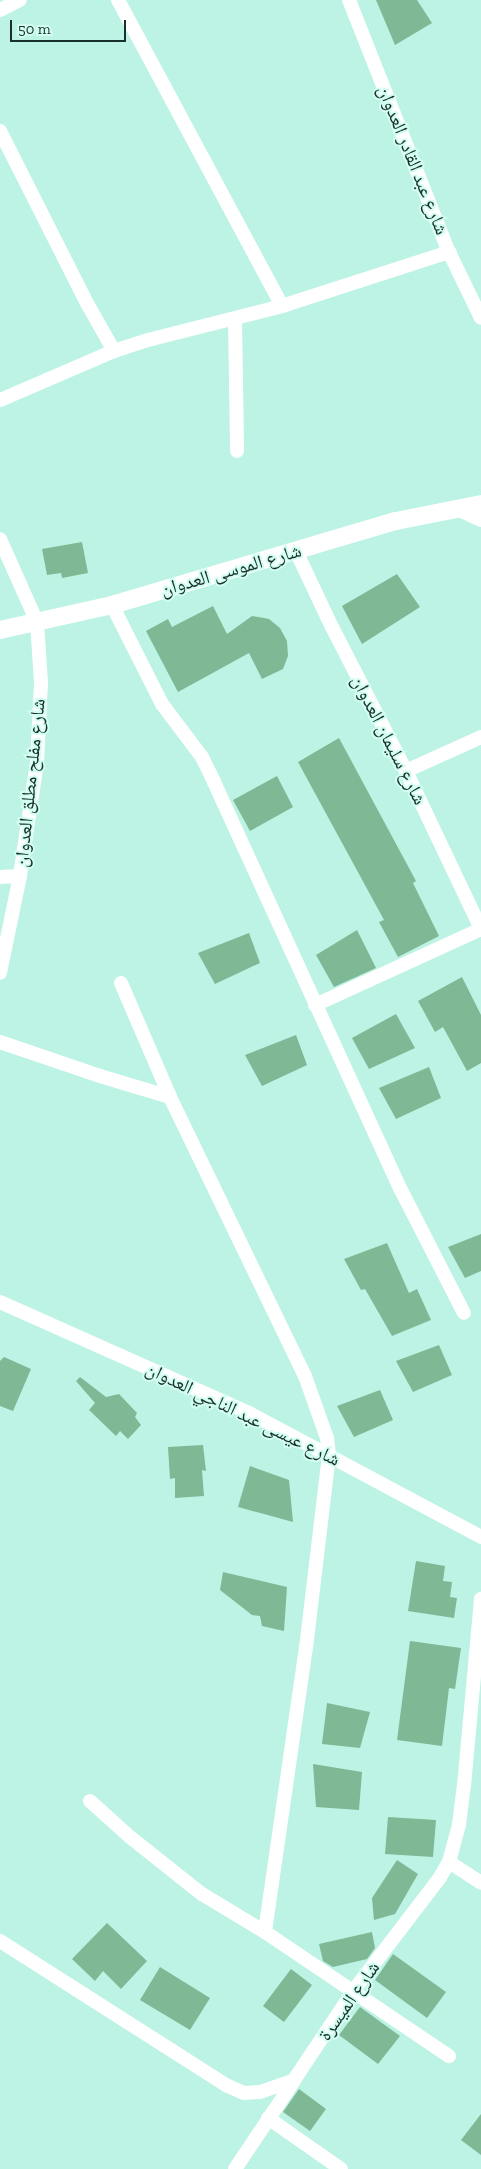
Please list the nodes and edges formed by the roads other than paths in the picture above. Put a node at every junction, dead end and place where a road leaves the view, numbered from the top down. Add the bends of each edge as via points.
1 (20, 0) edge
2 (118, 0) edge
3 (349, 0) edge
4 (0, 10) edge
5 (0, 131) edge
6 (450, 252) junction
7 (282, 306) junction
8 (481, 318) edge
9 (235, 319) junction
10 (114, 351) junction
11 (0, 400) edge
12 (237, 451) dead end
13 (481, 504) edge
14 (462, 509) junction
15 (481, 518) edge
16 (0, 539) edge
17 (296, 551) junction
18 (112, 605) junction
19 (37, 622) junction
20 (0, 630) edge
21 (481, 737) edge
22 (406, 771) junction
23 (0, 876) edge
24 (20, 876) junction
25 (481, 929) edge
26 (0, 973) edge
27 (121, 983) dead end
28 (315, 1005) junction
29 (0, 1042) edge
30 (170, 1096) junction
31 (0, 1302) edge
32 (464, 1313) dead end
33 (329, 1454) junction
34 (481, 1537) edge
35 (481, 1599) edge
36 (90, 1800) dead end
37 (449, 1862) junction
38 (481, 1883) edge
39 (265, 1932) junction
40 (0, 1941) edge
41 (354, 1990) junction
42 (449, 2056) dead end
43 (294, 2080) junction
44 (268, 2118) junction
45 (235, 2169) edge
46 (341, 2169) edge

1 - 4 street
2 - 7 street
3 - 6 street, شارع عبد القادر العدوان
5 - 10 street
6 - 7 street
6 - 8 street, شارع عبد القادر العدوان
7 - 9 street
9 - 10 street
9 - 12 street
10 - 11 street
13 - 14 street, شارع الموسى العدوان
14 - 15 street
14 - 17 street, شارع الموسى العدوان via 396,521
16 - 19 street, شارع مفلح مطلق العدوان
17 - 18 street, شارع الموسى العدوان
17 - 22 street, شارع سليمان العدوان
18 - 19 street, شارع الموسى العدوان
18 - 28 street via 162,704 202,757
19 - 20 street, شارع الموسى العدوان
19 - 24 street, شارع مفلح مطلق العدوان via 40,725
21 - 22 street
22 - 25 street, شارع سليمان العدوان
23 - 24 street
24 - 26 street, شارع مفلح مطلق العدوان
25 - 28 street
27 - 30 street
28 - 32 street via 401,1190
29 - 30 street
30 - 33 street via 304,1376 327,1438
31 - 33 street, شارع عيسى عبد الناجي العدوان via 248,1413
33 - 34 street, شارع عيسى عبد الناجي العدوان
33 - 39 street via 306,1648
35 - 37 street, شارع الميسرة via 460,1825
36 - 39 street via 130,1837 202,1894
37 - 38 street
37 - 41 street, شارع الميسرة
39 - 41 street
40 - 43 street via 228,2086 244,2093 260,2092
41 - 42 street
41 - 43 street, شارع الميسرة
43 - 44 street, شارع الميسرة
44 - 45 street, شارع الميسرة
44 - 46 street

